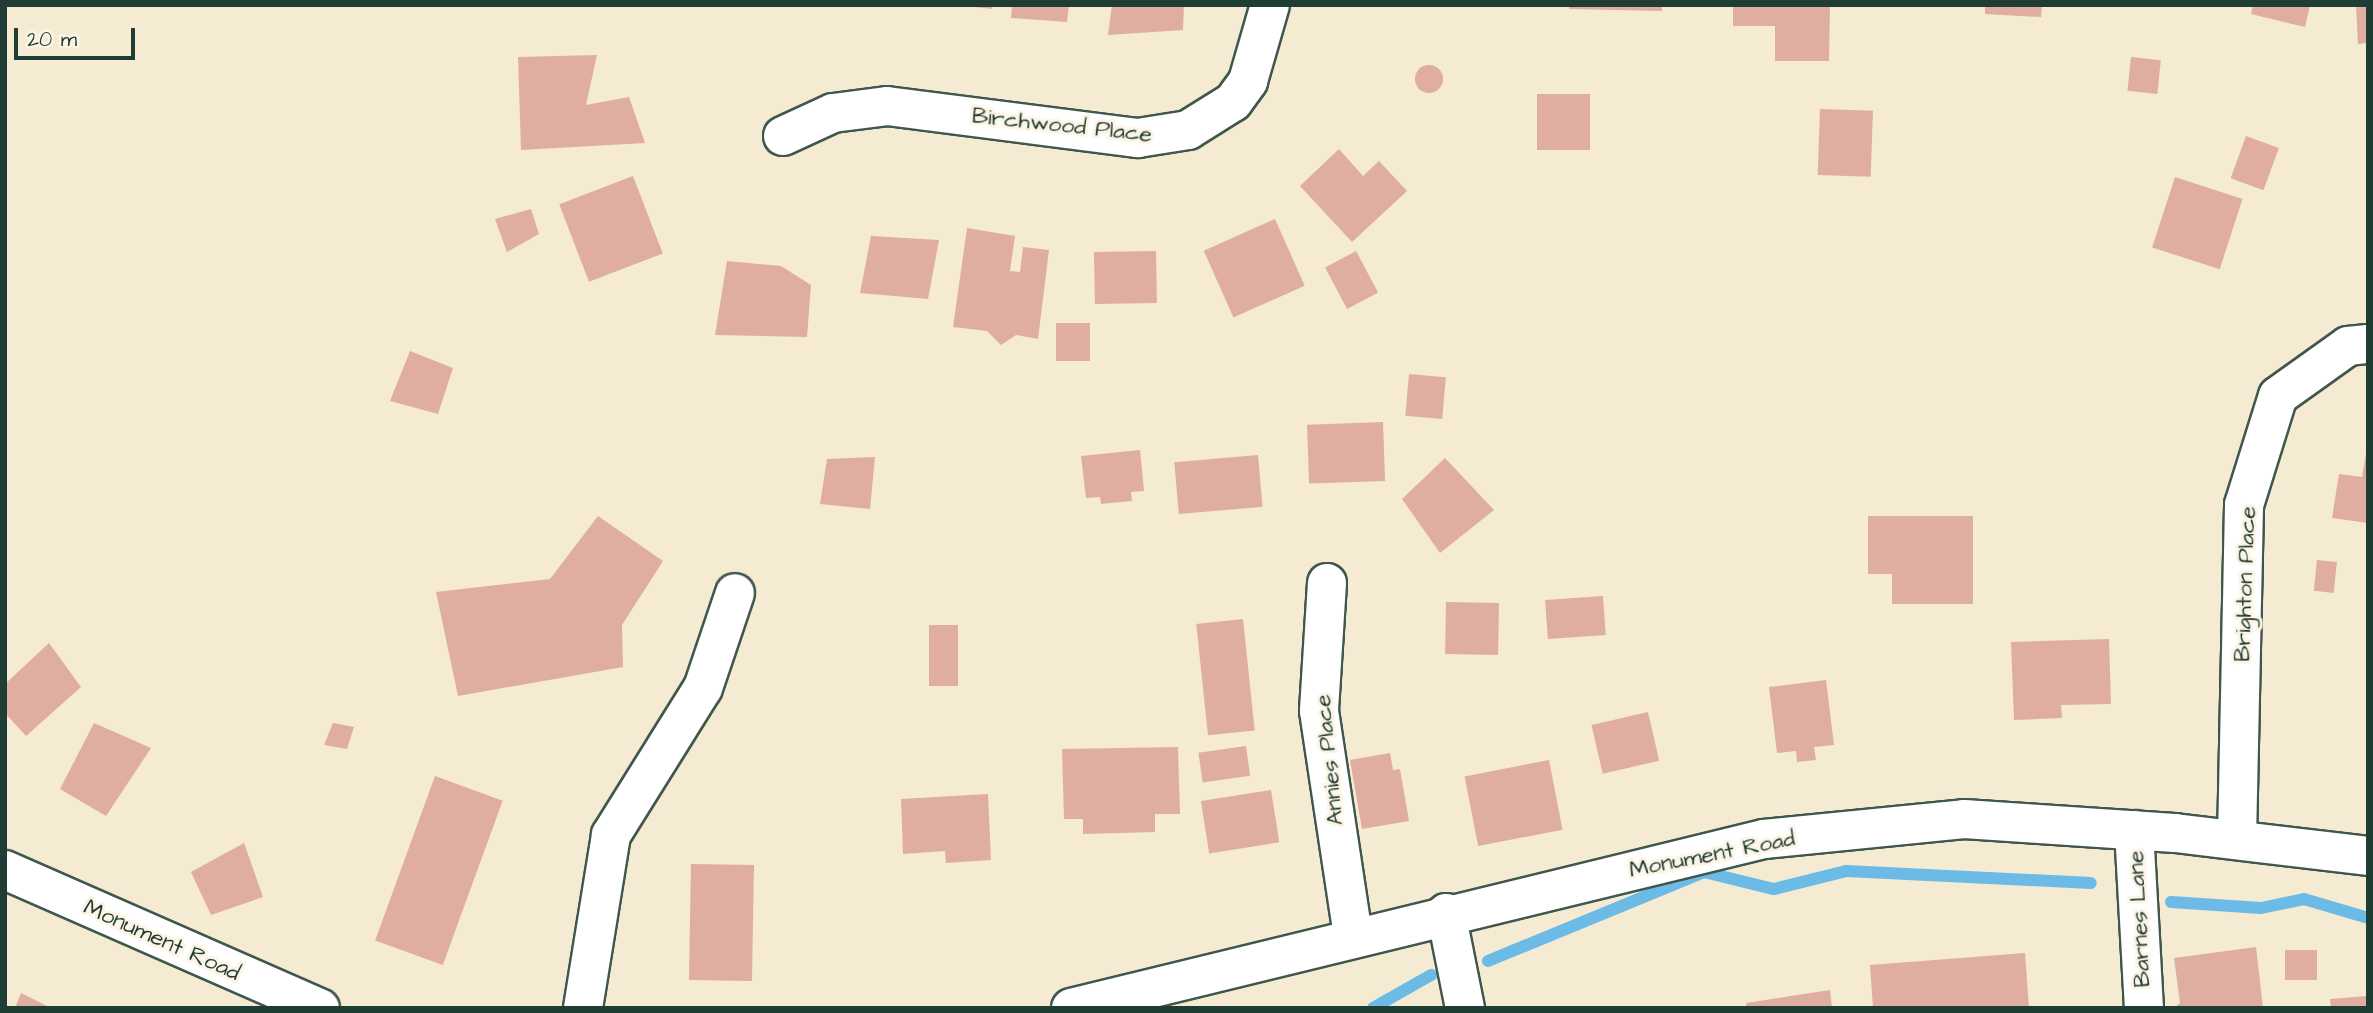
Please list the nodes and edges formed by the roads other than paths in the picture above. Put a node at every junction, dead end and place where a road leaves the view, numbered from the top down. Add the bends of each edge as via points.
1 (1270, 5) edge
2 (783, 136) dead end
3 (2368, 344) edge
4 (1327, 583) dead end
5 (735, 593) dead end
6 (2134, 830) junction
7 (2237, 840) junction
8 (2368, 856) edge
9 (5, 870) edge
10 (1446, 913) junction
11 (1353, 935) junction
12 (1202, 993) edge
13 (320, 1008) edge
14 (583, 1008) edge
15 (1071, 1008) edge
16 (1465, 1008) edge
17 (2144, 1008) edge

1 - 2 street, Birchwood Place via 1248,80 1233,102 1188,130 1138,138 887,106 833,113
3 - 7 street, Brighton Place via 2348,346 2278,396 2244,505
4 - 11 street, Annies Place via 1319,711
5 - 14 street via 703,688 611,835
6 - 7 street, Monument Road
6 - 10 street, Monument Road via 1964,818 1764,839
6 - 17 street, Barnes Lane
7 - 8 street, Monument Road
9 - 13 street, Monument Road
10 - 11 street, Monument Road
10 - 16 street
11 - 12 street, Monument Road
12 - 15 street, Monument Road

